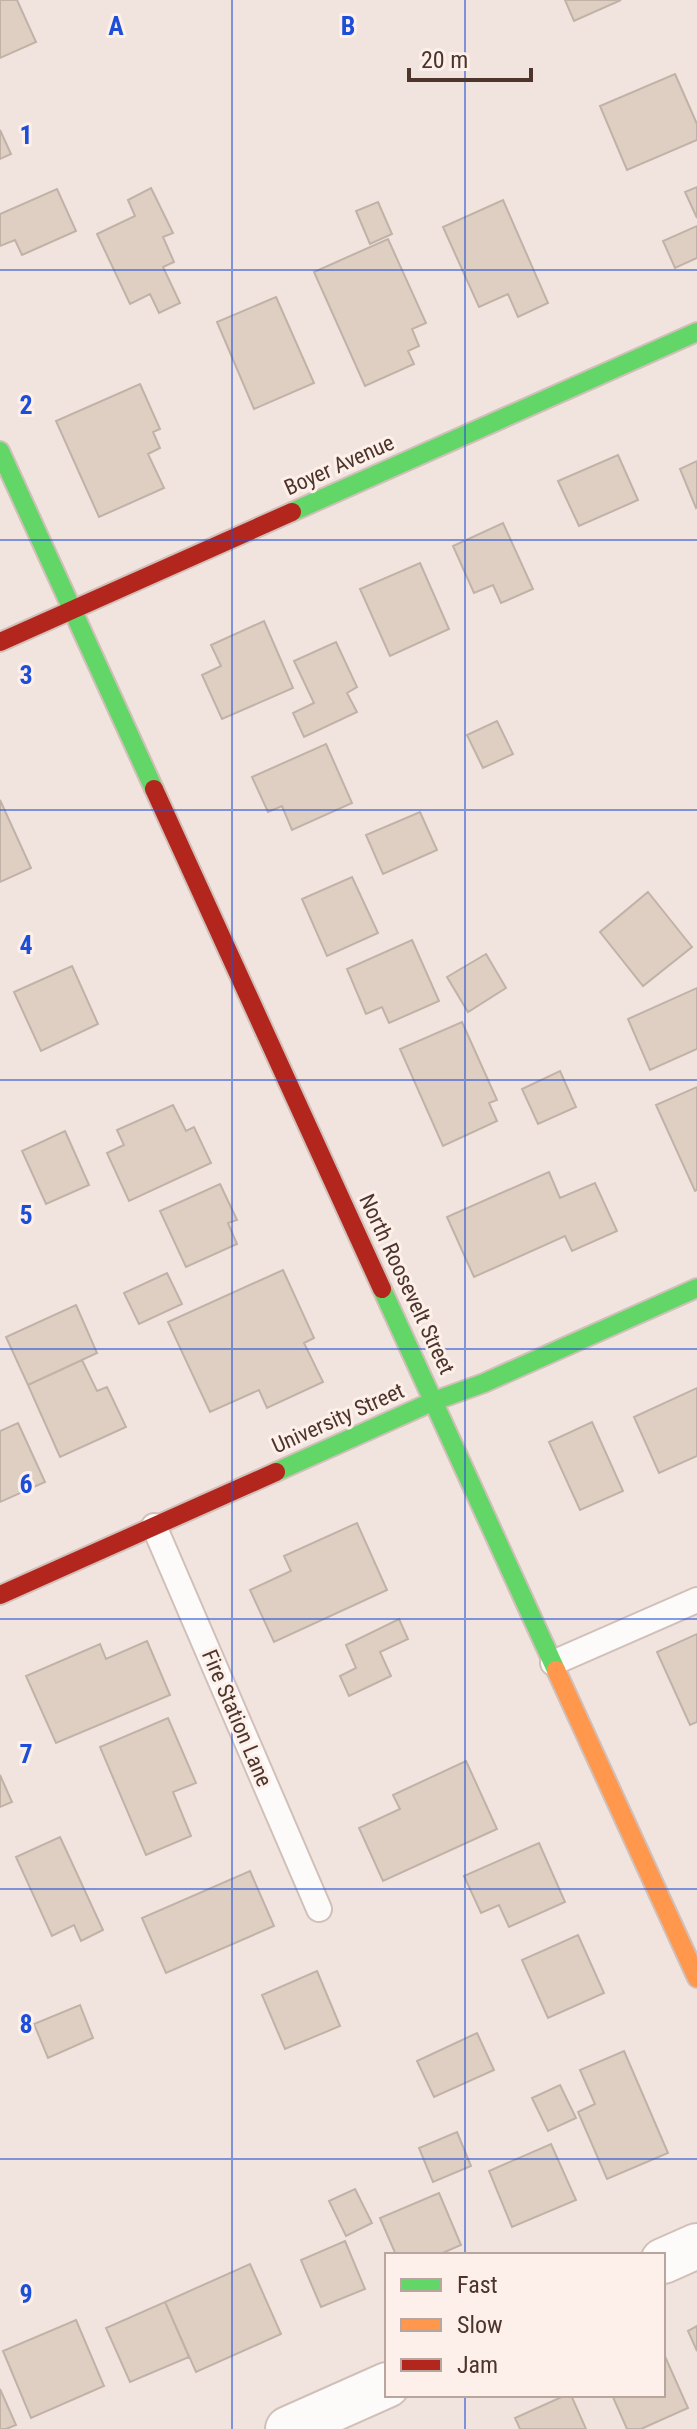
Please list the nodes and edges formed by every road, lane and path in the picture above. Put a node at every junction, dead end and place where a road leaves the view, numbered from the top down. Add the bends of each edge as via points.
1 (697, 332) edge
2 (0, 451) edge
3 (73, 610) junction
4 (0, 642) edge
5 (697, 1288) edge
6 (434, 1401) junction
7 (154, 1526) junction
8 (0, 1595) edge
9 (697, 1600) edge
10 (553, 1663) junction
11 (319, 1909) dead end
12 (697, 1978) edge
13 (697, 2246) edge
14 (665, 2260) edge
15 (385, 2386) edge
16 (288, 2429) edge

1 - 3 main road, Boyer Avenue
2 - 3 main road, North Roosevelt Street
3 - 4 main road, Boyer Avenue
3 - 6 main road, North Roosevelt Street
5 - 6 main road, University Street
6 - 7 main road, University Street
6 - 10 main road, North Roosevelt Street
7 - 8 main road, University Street
7 - 11 lane, Fire Station Lane
9 - 10 lane
10 - 12 main road, North Roosevelt Street
13 - 14 street
15 - 16 street

